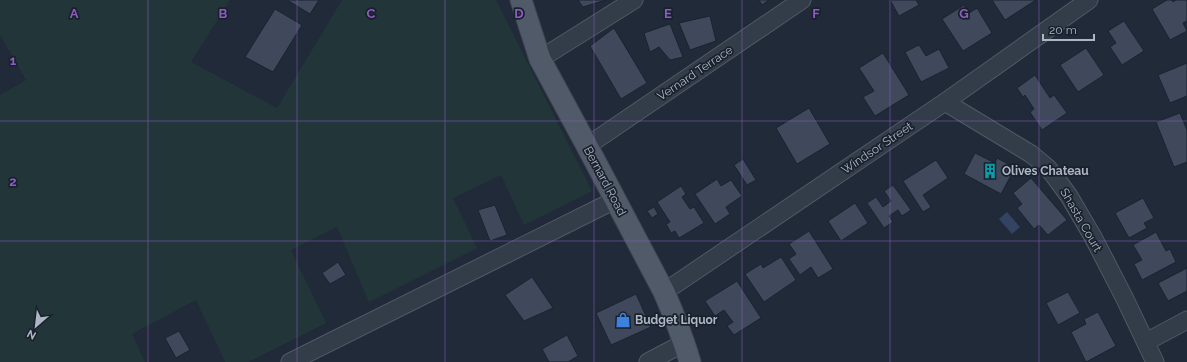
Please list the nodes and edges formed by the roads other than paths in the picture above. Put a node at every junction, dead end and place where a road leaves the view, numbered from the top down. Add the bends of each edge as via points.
1 (521, 0) edge
2 (634, 0) edge
3 (802, 0) edge
4 (1089, 0) edge
5 (540, 59) junction
6 (945, 102) junction
7 (587, 146) junction
8 (615, 200) junction
9 (664, 292) junction
10 (1187, 320) edge
11 (1146, 342) junction
12 (687, 353) edge
13 (290, 362) edge
14 (648, 362) edge
15 (1155, 362) edge

1 - 5 main road, Bernard Road
2 - 5 street
3 - 7 street, Vernard Terrace
4 - 6 street, Windsor Street
5 - 7 main road, Bernard Road
6 - 9 street, Windsor Street
6 - 11 street, Shasta Court via 1031,154 1048,168 1076,206
7 - 8 main road, Bernard Road
8 - 9 main road, Bernard Road
8 - 13 street
9 - 12 main road, Bernard Road
10 - 11 street
11 - 15 street, Shasta Court
12 - 14 street

